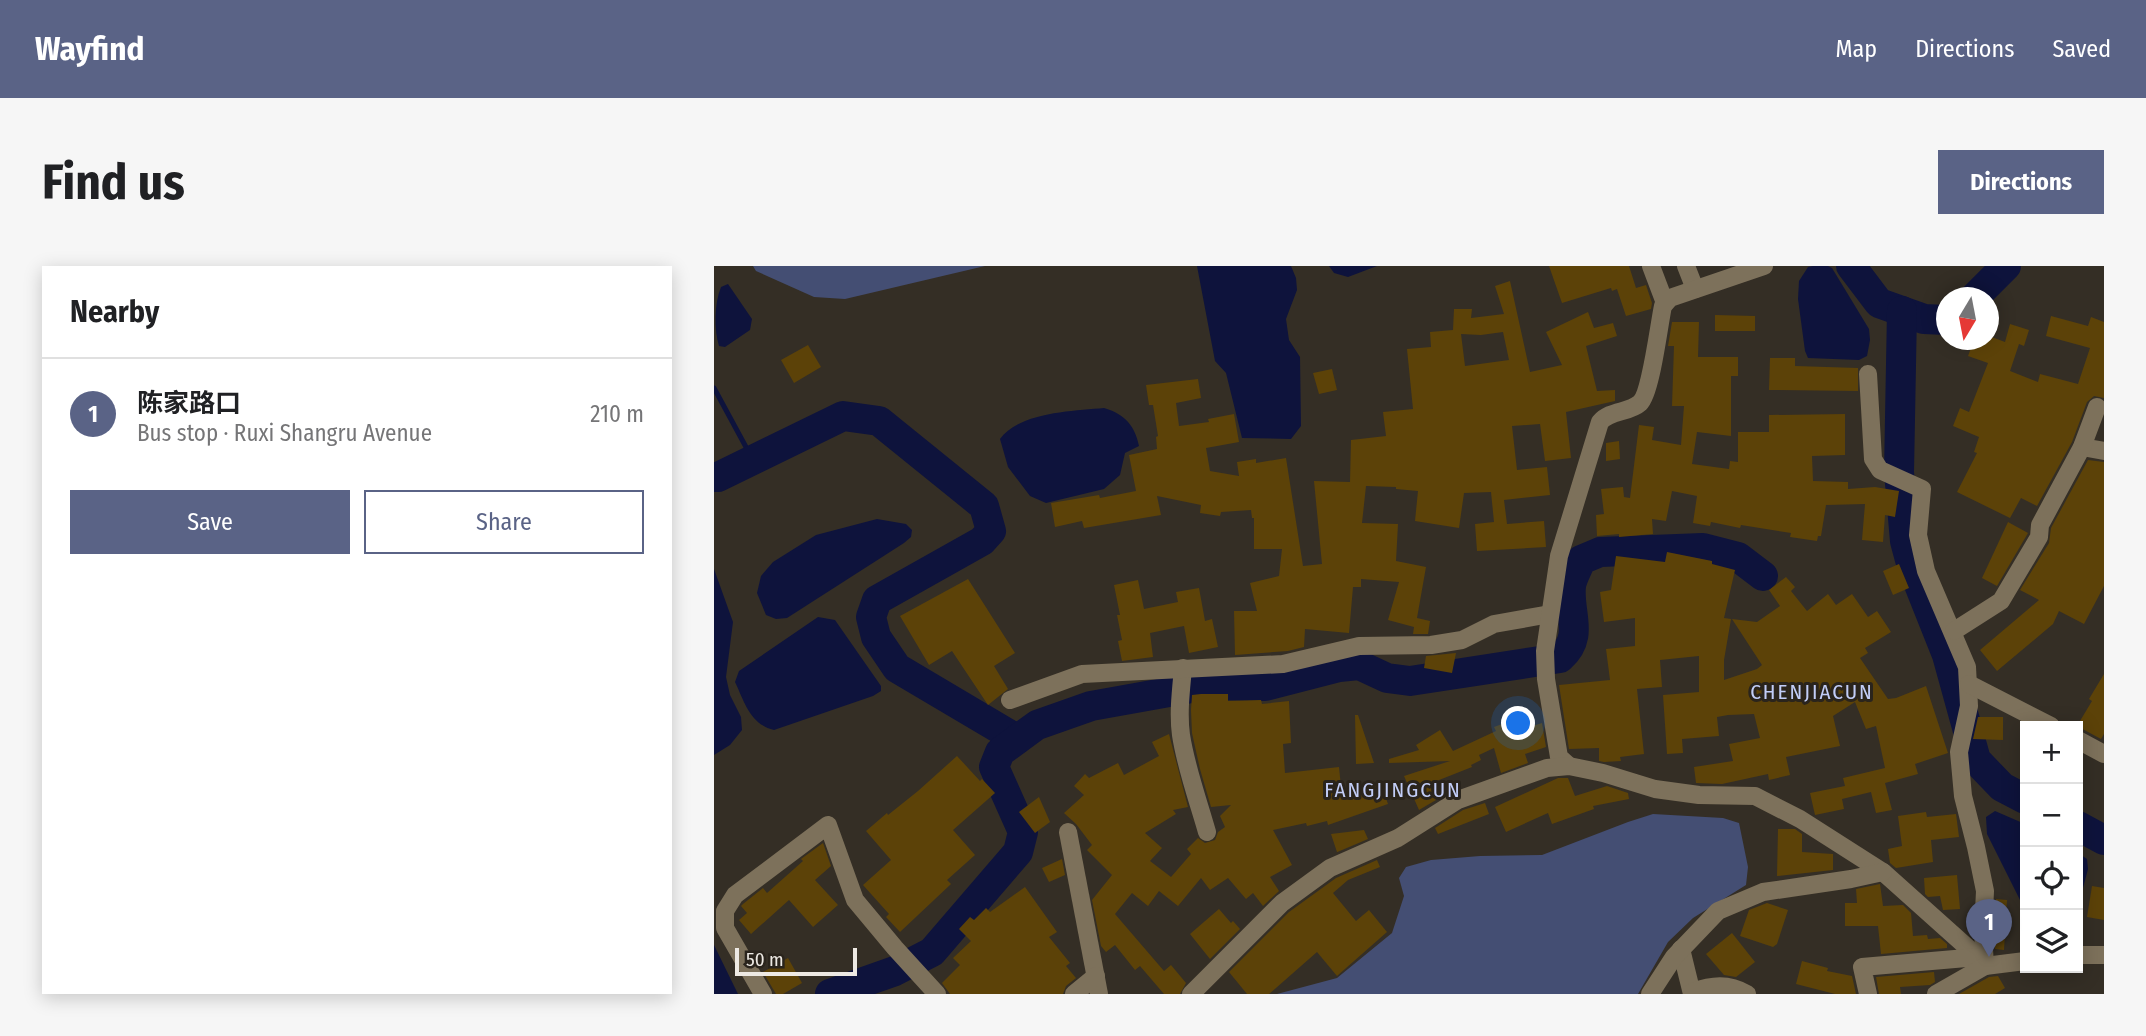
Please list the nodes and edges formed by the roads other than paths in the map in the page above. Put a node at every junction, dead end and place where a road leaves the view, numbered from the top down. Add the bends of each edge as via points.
1 (1651, 266) edge
2 (1686, 266) edge
3 (1764, 266) edge
4 (1730, 271) edge
5 (1695, 289) junction
6 (1665, 303) junction
7 (1868, 374) dead end
8 (2097, 407) dead end
9 (2082, 447) junction
10 (2104, 451) edge
11 (1550, 614) junction
12 (1954, 631) junction
13 (1182, 673) junction
14 (1969, 684) junction
15 (1010, 700) dead end
16 (2041, 721) edge
17 (2083, 743) edge
18 (2104, 754) edge
19 (1569, 766) junction
20 (1068, 832) dead end
21 (1207, 832) dead end
22 (1883, 872) junction
23 (1681, 950) junction
24 (2083, 955) edge
25 (2104, 955) edge
26 (2020, 961) edge
27 (1982, 962) junction
28 (1096, 976) junction
29 (930, 988) edge
30 (1692, 993) edge
31 (763, 994) edge
32 (1074, 994) edge
33 (1099, 994) edge
34 (1191, 994) edge
35 (1650, 994) edge
36 (1748, 994) edge
37 (1868, 994) edge
38 (1936, 994) edge

1 - 6 street
2 - 5 street
3 - 4 street
4 - 5 street
5 - 6 street
6 - 11 street via 1647,391 1640,403 1600,422 1559,556
7 - 12 street via 1872,459 1880,470 1908,483 1926,571
8 - 9 street
9 - 10 street
9 - 12 street via 2040,526 2039,537 2001,601
11 - 13 street via 1494,624 1462,640 1431,645 1359,646 1283,664
11 - 19 street via 1546,679 1559,757
12 - 14 street
13 - 15 street via 1082,674
13 - 21 street via 1181,733
14 - 16 street
14 - 27 street via 1959,752 1963,796 1985,891
17 - 18 street
19 - 22 street via 1655,789 1755,796 1800,818
19 - 34 street via 1547,768 1458,800 1398,838 1330,868 1282,903
20 - 28 street
22 - 23 street via 1763,892 1718,911
22 - 27 street
23 - 30 street
23 - 35 street
24 - 25 street
26 - 27 street
27 - 37 street via 1862,967
27 - 38 street
28 - 32 street
28 - 33 street
29 - 31 street via 855,900 828,825 735,895 725,911 725,928
30 - 36 street via 1713,985

